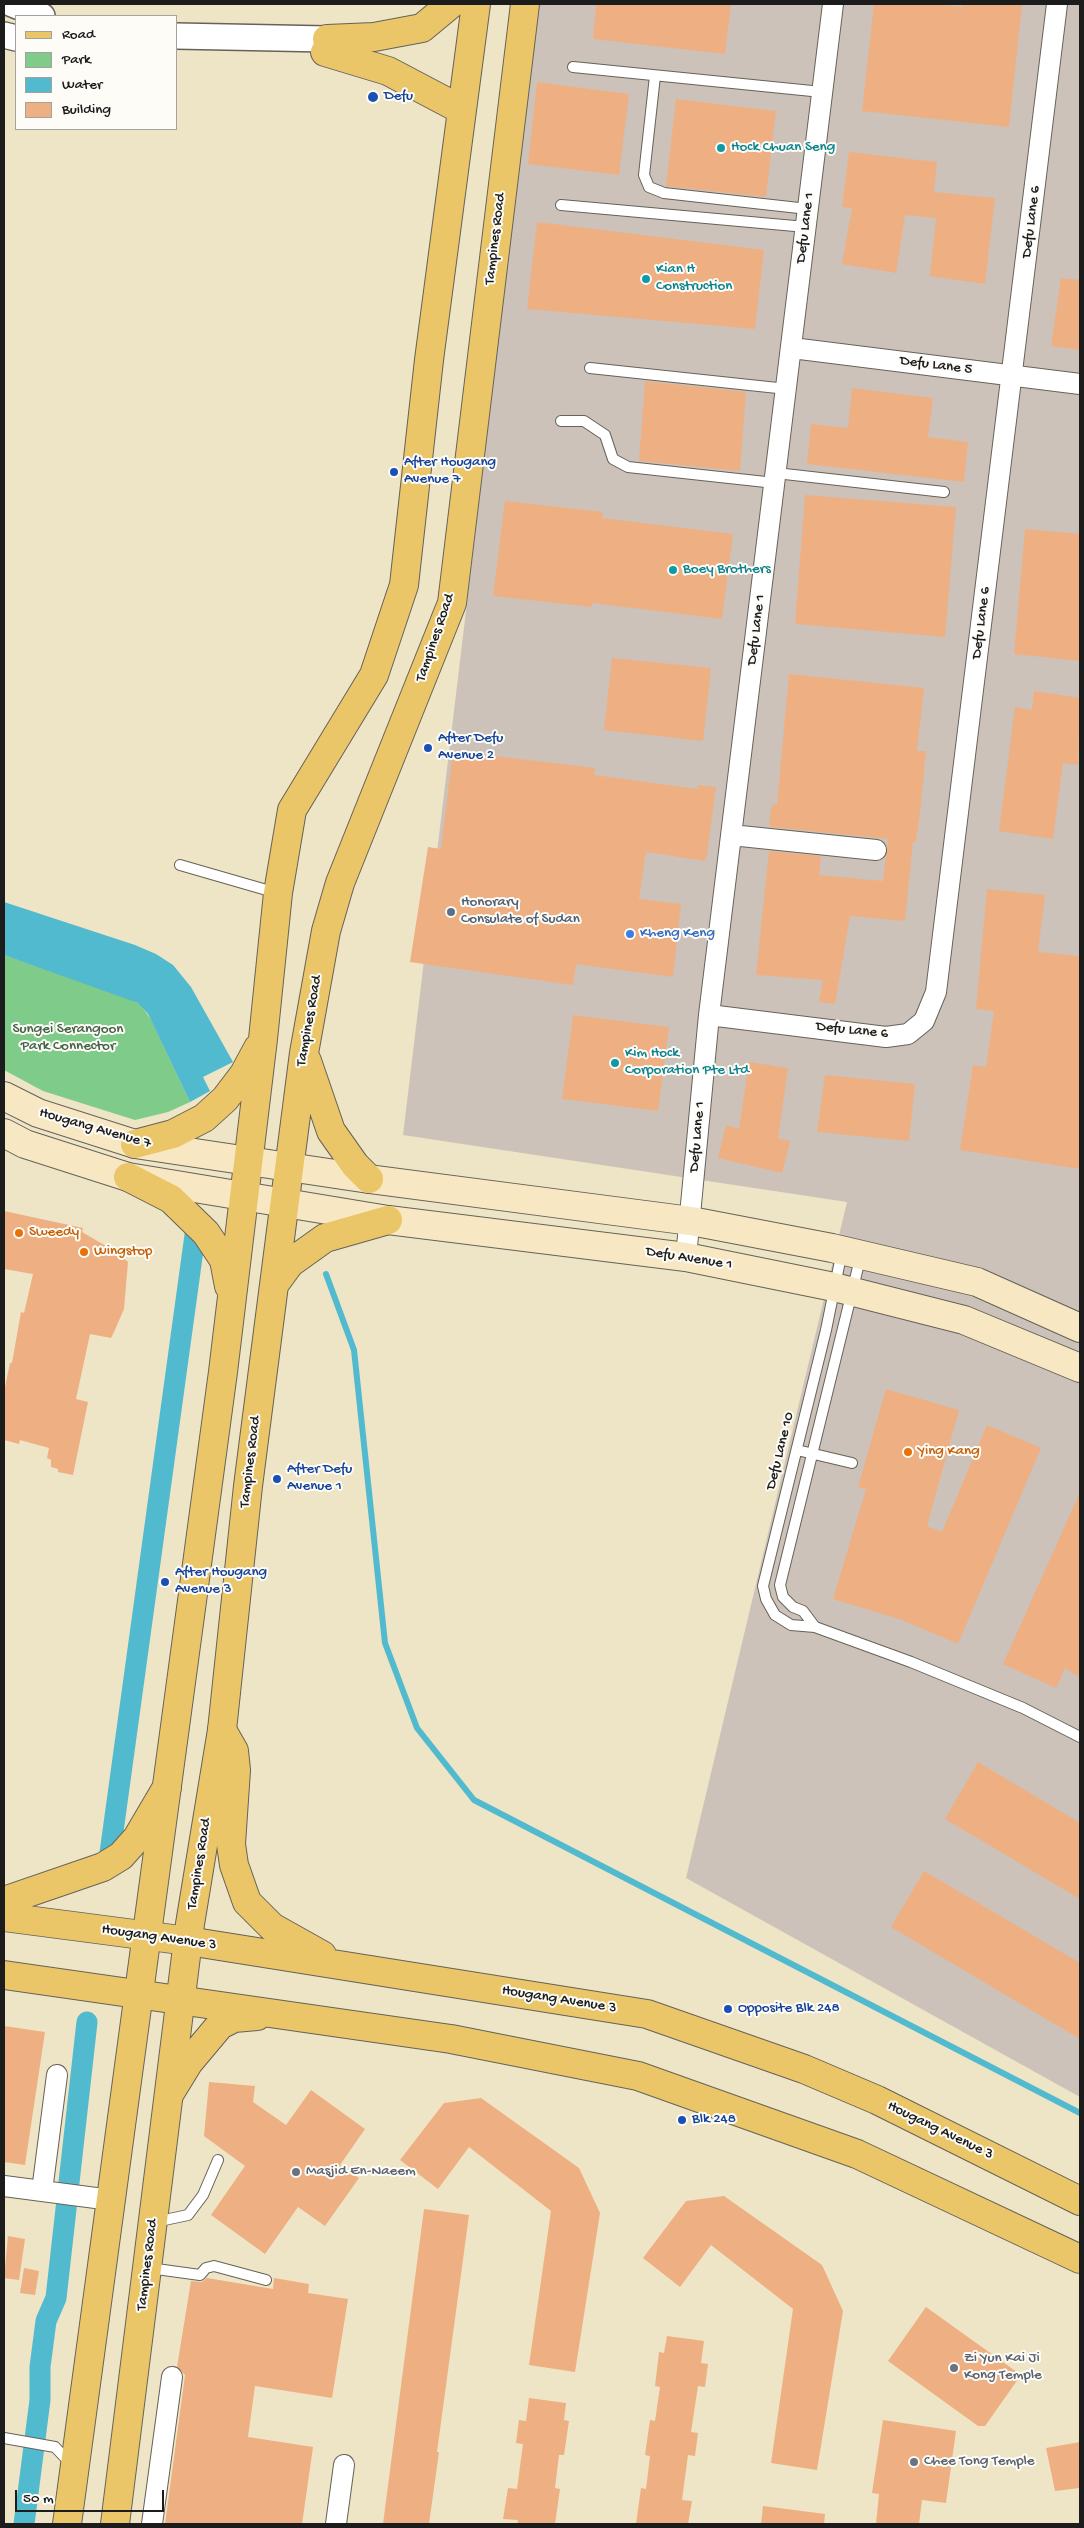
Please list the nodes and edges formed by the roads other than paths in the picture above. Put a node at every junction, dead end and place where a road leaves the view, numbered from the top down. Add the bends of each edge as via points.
1 (12, 4) edge
2 (451, 4) edge
3 (476, 4) edge
4 (525, 4) edge
5 (833, 4) edge
6 (1057, 4) edge
7 (40, 15) edge
8 (178, 36) edge
9 (326, 46) junction
10 (178, 53) edge
11 (573, 67) dead end
12 (655, 76) junction
13 (822, 92) junction
14 (462, 110) junction
15 (561, 205) dead end
16 (807, 218) junction
17 (792, 348) junction
18 (590, 368) dead end
19 (1013, 375) junction
20 (1080, 384) edge
21 (787, 390) junction
22 (562, 421) dead end
23 (776, 478) junction
24 (944, 492) dead end
25 (731, 835) junction
26 (876, 850) dead end
27 (180, 865) dead end
28 (278, 893) junction
29 (709, 1015) junction
30 (263, 1039) junction
31 (304, 1052) junction
32 (4, 1096) edge
33 (4, 1133) edge
34 (135, 1144) junction
35 (248, 1161) junction
36 (290, 1167) junction
37 (128, 1177) junction
38 (369, 1179) junction
39 (244, 1196) junction
40 (286, 1203) junction
41 (388, 1220) junction
42 (690, 1222) junction
43 (852, 1252) junction
44 (686, 1257) junction
45 (274, 1285) junction
46 (843, 1289) junction
47 (232, 1300) junction
48 (1080, 1328) edge
49 (1080, 1368) edge
50 (797, 1450) junction
51 (813, 1454) junction
52 (852, 1463) dead end
53 (815, 1627) junction
54 (222, 1730) junction
55 (1080, 1737) edge
56 (167, 1787) junction
57 (4, 1901) edge
58 (4, 1917) edge
59 (146, 1935) junction
60 (188, 1941) junction
61 (339, 1965) junction
62 (4, 1975) edge
63 (139, 1994) junction
64 (182, 2001) junction
65 (283, 2015) junction
66 (57, 2075) dead end
67 (170, 2093) junction
68 (218, 2160) dead end
69 (4, 2186) edge
70 (45, 2191) junction
71 (111, 2200) junction
72 (1077, 2202) edge
73 (154, 2222) junction
74 (1080, 2259) edge
75 (148, 2268) junction
76 (266, 2280) dead end
77 (172, 2377) dead end
78 (4, 2438) edge
79 (344, 2465) dead end
80 (74, 2469) junction
81 (67, 2524) edge
82 (115, 2524) edge
83 (152, 2524) edge
84 (336, 2524) edge

1 - 7 street
2 - 9 main road via 422,28
3 - 14 main road
4 - 31 main road, Tampines Road via 452,603 340,883 326,930
5 - 13 street, Defu Lane 1
6 - 19 street, Defu Lane 6
8 - 9 street
9 - 10 street
9 - 14 main road via 388,71
11 - 12 lane
12 - 13 lane
12 - 16 lane via 644,175 649,187
13 - 16 street, Defu Lane 1
14 - 28 main road via 404,585 374,675 292,810
15 - 16 lane
16 - 17 street, Defu Lane 1
17 - 19 street, Defu Lane 5
17 - 21 street, Defu Lane 1
18 - 21 lane
19 - 20 street, Defu Lane 5
19 - 29 street, Defu Lane 6 via 936,992 924,1020 908,1034 886,1037
21 - 23 street, Defu Lane 1
22 - 23 lane via 584,421 598,430 605,435 613,459 628,467
23 - 24 lane
23 - 25 street, Defu Lane 1
25 - 26 street
25 - 29 street, Defu Lane 1
27 - 28 lane
28 - 30 main road
29 - 42 street, Defu Lane 1
30 - 34 main road via 244,1074 225,1099 204,1118 173,1134
30 - 35 main road
31 - 36 main road, Tampines Road
31 - 38 main road via 331,1131
32 - 34 main road, Hougang Avenue 7 via 38,1113
33 - 37 main road via 26,1144
34 - 35 main road, Hougang Avenue 7
35 - 36 main road
35 - 39 main road
36 - 38 main road
36 - 40 main road, Tampines Road
37 - 39 main road
37 - 47 main road via 171,1199 206,1233 224,1260
38 - 42 main road
39 - 40 main road
39 - 47 main road
40 - 41 main road, Defu Avenue 1
40 - 45 main road, Tampines Road
41 - 44 main road, Defu Avenue 1
41 - 45 main road via 325,1238 290,1263
42 - 43 main road
42 - 44 street, Defu Lane 1
43 - 46 lane, Defu Lane 10
43 - 46 lane, Defu Lane 10
43 - 48 main road via 977,1282
44 - 46 main road, Defu Avenue 1
45 - 54 main road, Tampines Road
46 - 49 main road, Defu Avenue 1 via 964,1320
46 - 50 lane, Defu Lane 10
46 - 51 lane, Defu Lane 10
47 - 56 main road
50 - 51 lane
50 - 53 lane, Defu Lane 10 via 764,1586 766,1599 776,1615 792,1625
51 - 52 lane
51 - 53 lane, Defu Lane 10 via 780,1585 783,1597 803,1611
53 - 55 lane, Defu Lane 10 via 968,1684
54 - 60 main road, Tampines Road
54 - 61 main road via 234,1751 236,1770 231,1844 247,1902 272,1927
56 - 57 main road via 137,1838 121,1856 103,1867
56 - 59 main road
58 - 59 main road, Hougang Avenue 3
59 - 60 main road, Hougang Avenue 3
59 - 63 main road
60 - 61 main road, Hougang Avenue 3
60 - 64 main road, Tampines Road
61 - 72 main road, Hougang Avenue 3 via 647,2014 850,2089
62 - 63 main road
63 - 64 main road
63 - 71 main road
64 - 65 main road
64 - 67 main road, Tampines Road
65 - 67 main road via 234,2018 220,2026 189,2062
65 - 74 main road via 451,2039 638,2076 857,2154
66 - 70 street
67 - 73 main road, Tampines Road
68 - 73 lane via 202,2195 188,2215
69 - 70 street
70 - 71 street
71 - 80 main road
73 - 75 main road, Tampines Road
75 - 76 lane via 200,2274 214,2266
75 - 82 main road, Tampines Road
77 - 83 street
78 - 80 lane via 48,2444 60,2451
79 - 84 street
80 - 81 main road

